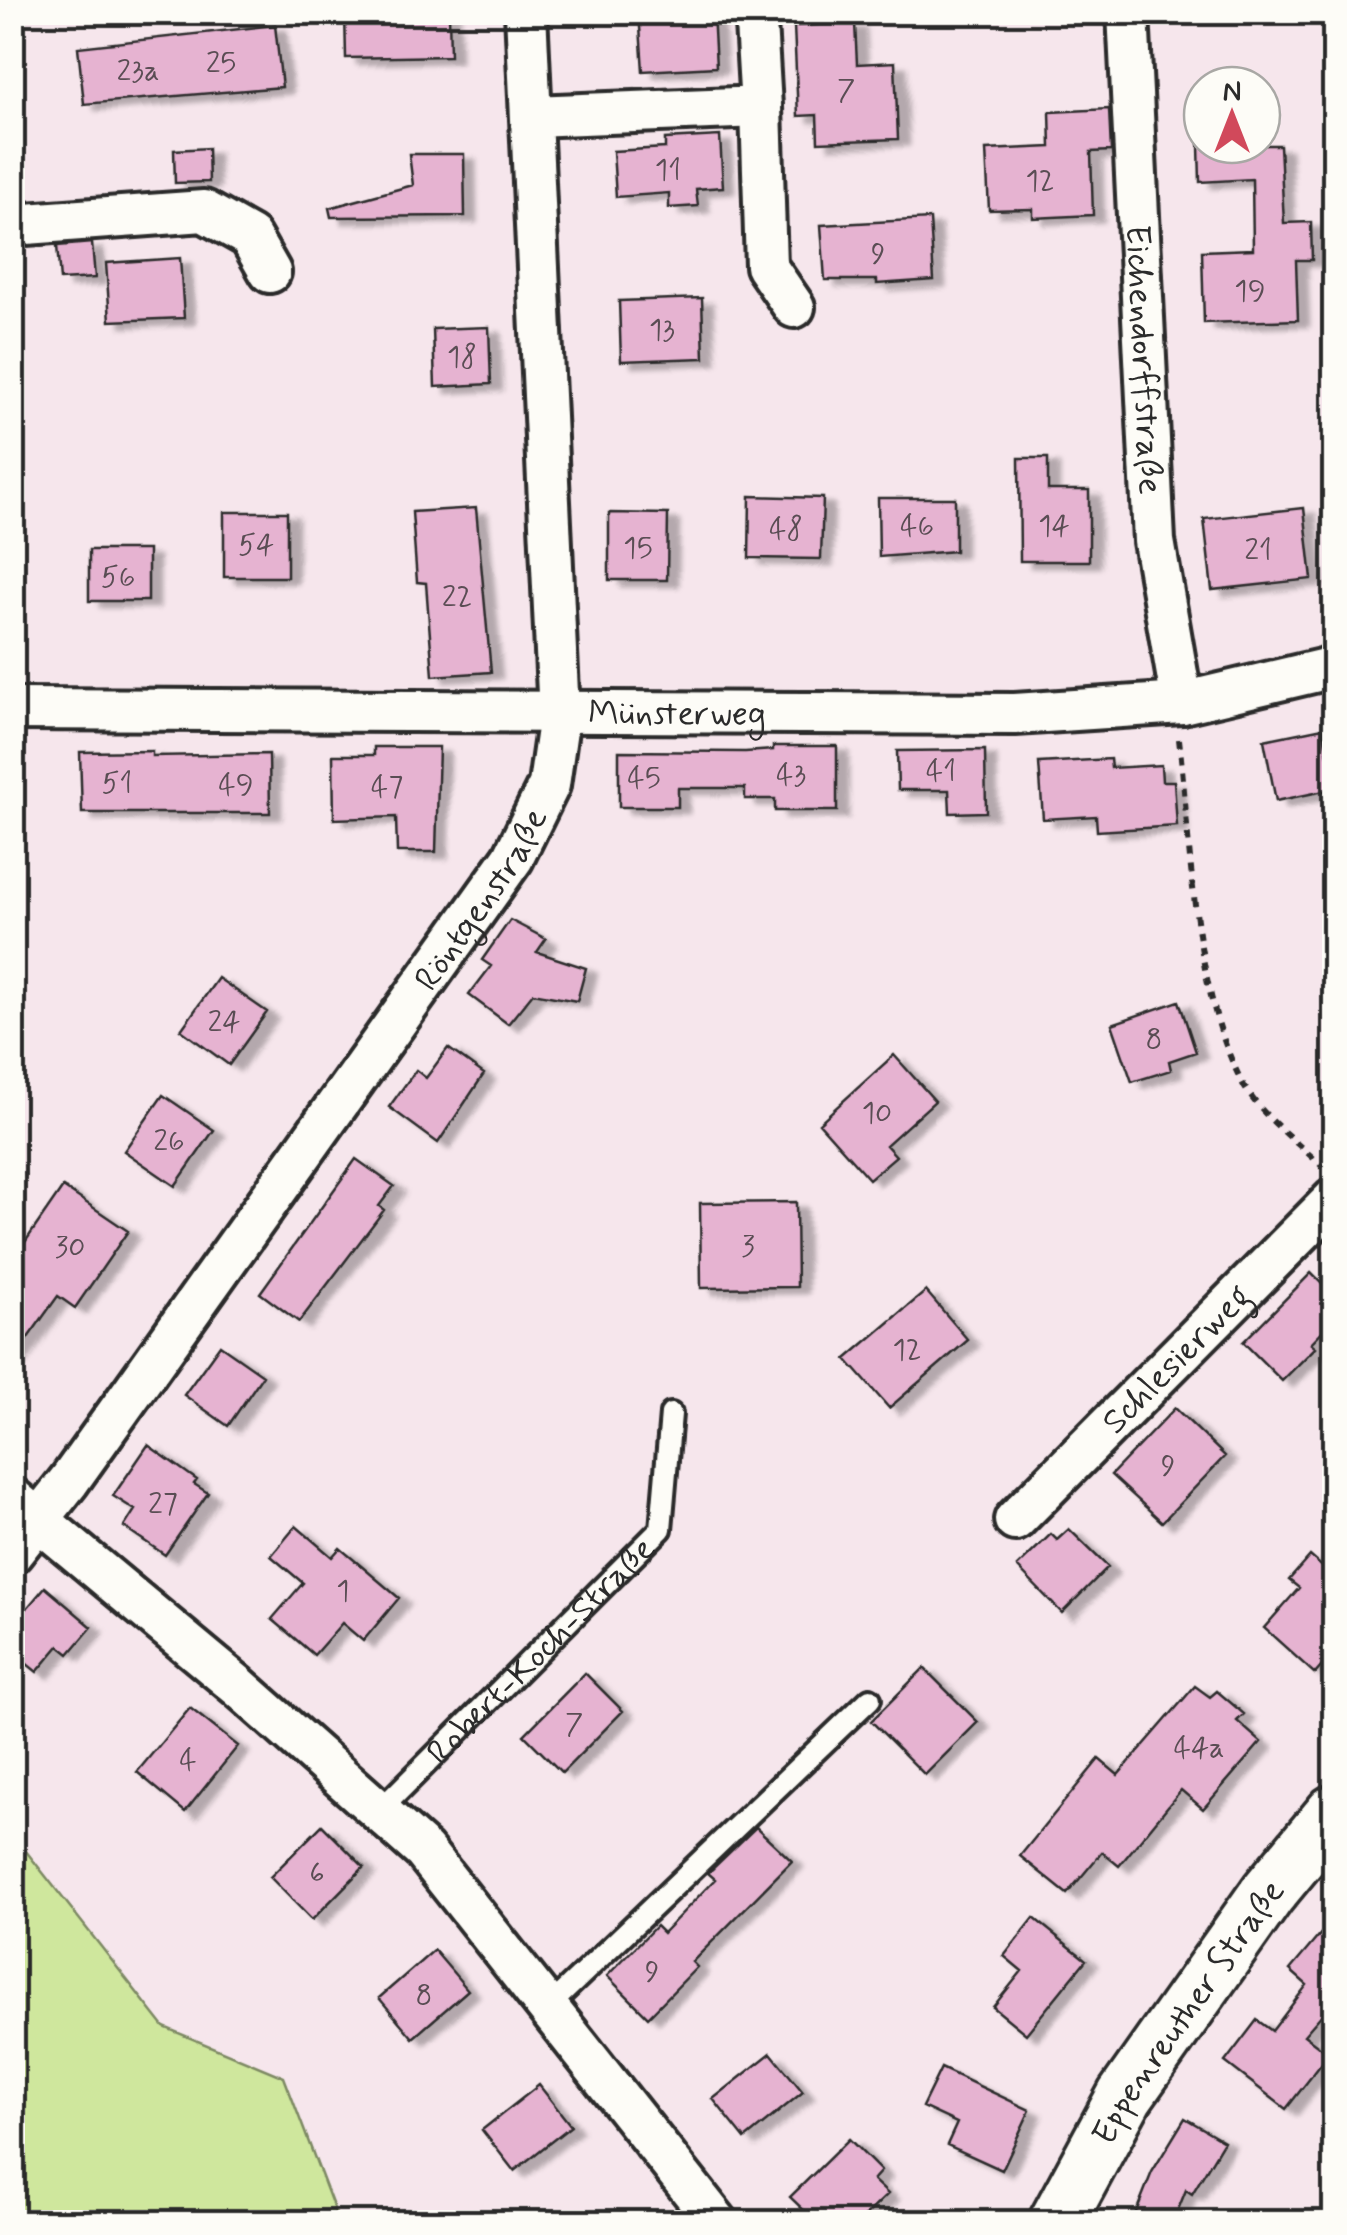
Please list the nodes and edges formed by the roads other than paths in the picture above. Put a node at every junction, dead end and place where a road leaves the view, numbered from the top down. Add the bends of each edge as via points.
1 (526, 12) edge
2 (1128, 12) edge
3 (756, 22) dead end
4 (760, 107) junction
5 (532, 116) junction
6 (12, 225) edge
7 (270, 272) dead end
8 (794, 307) dead end
9 (1334, 667) edge
10 (1182, 703) junction
11 (12, 709) edge
12 (559, 715) junction
13 (1334, 1199) edge
14 (671, 1414) dead end
15 (26, 1510) edge
16 (1015, 1520) dead end
17 (12, 1553) edge
18 (870, 1699) dead end
19 (381, 1809) junction
20 (1334, 1813) edge
21 (550, 2006) junction
22 (717, 2222) edge
23 (1058, 2222) edge

1 - 5 street, Röntgenstraße
2 - 10 street, Eichendorffstraße via 1154,540
3 - 4 street
4 - 5 street
4 - 8 street via 766,266
5 - 12 street, Röntgenstraße
6 - 7 street via 204,211 250,237
9 - 10 street, Münsterweg
10 - 12 street, Münsterweg via 1015,714
11 - 12 street, Münsterweg
12 - 15 street, Röntgenstraße via 549,785 512,858
13 - 16 street, Schlesierweg
14 - 19 lane, Robert-Koch-Straße via 662,1529
15 - 17 street, Röntgenstraße
15 - 19 street
18 - 21 lane
19 - 21 street via 424,1851
20 - 23 main road, Eppenreuther Straße via 1268,1892 1124,2096
21 - 22 street

